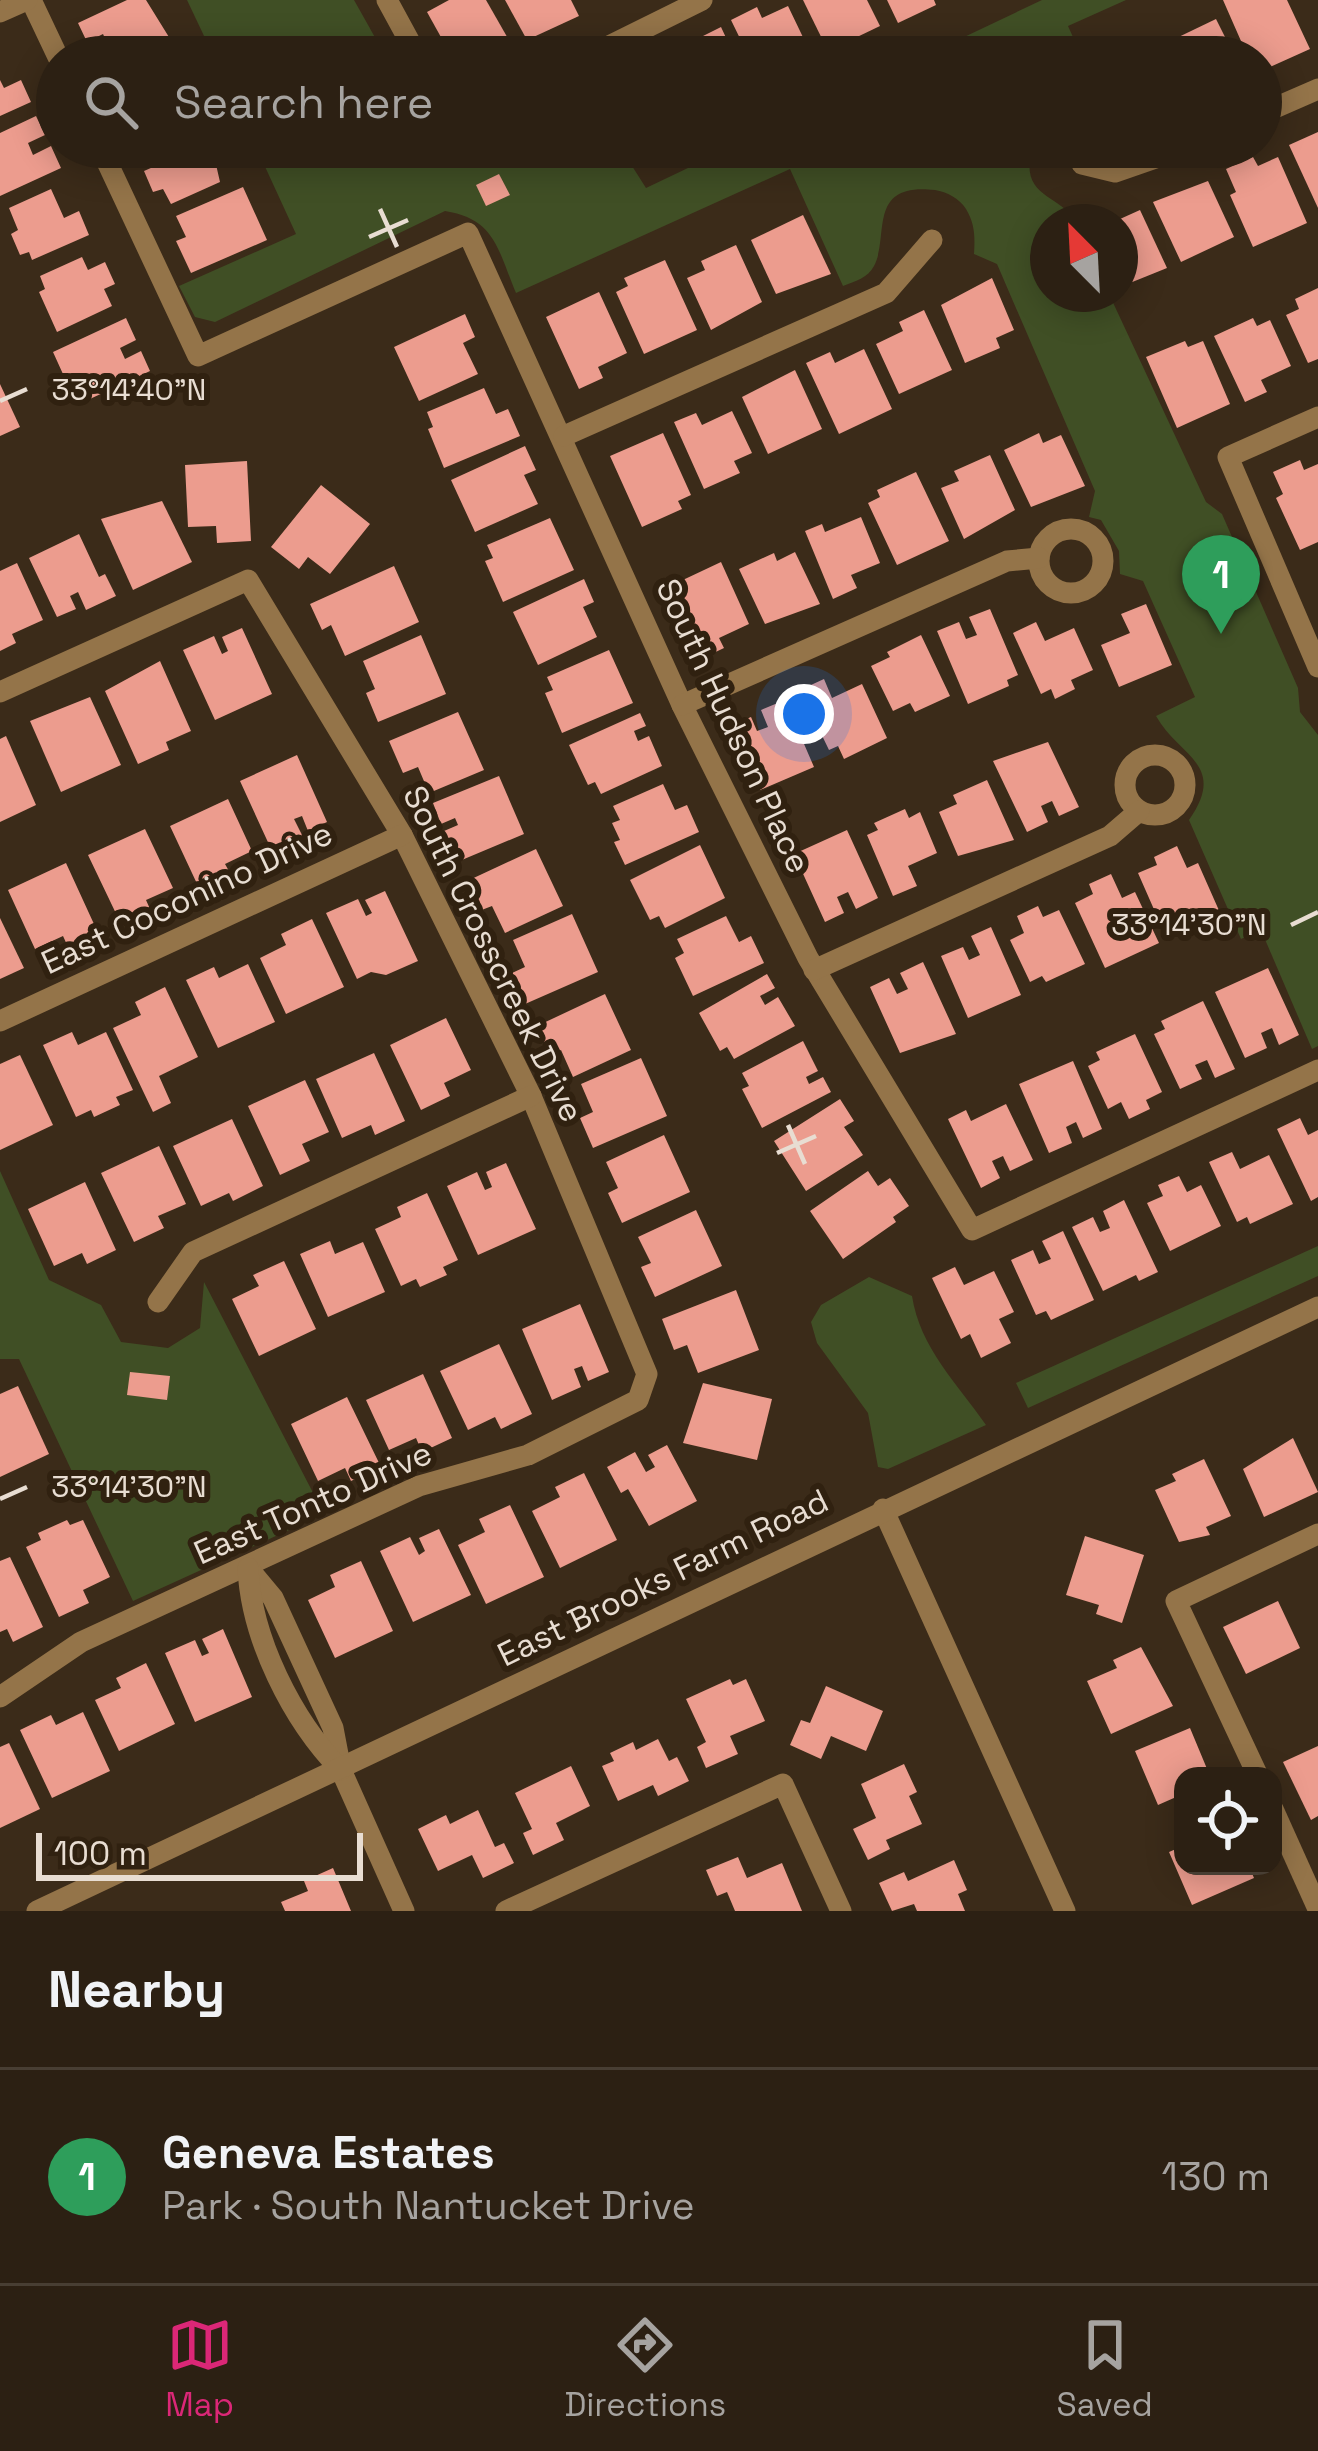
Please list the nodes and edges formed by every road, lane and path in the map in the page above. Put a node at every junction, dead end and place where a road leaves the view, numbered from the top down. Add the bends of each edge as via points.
1 (29, 0) edge
2 (387, 0) edge
3 (702, 0) edge
4 (0, 12) edge
5 (47, 36) edge
6 (407, 36) edge
7 (629, 36) edge
8 (1318, 88) edge
9 (1282, 104) edge
10 (110, 168) edge
11 (932, 240) dead end
12 (1318, 417) edge
13 (564, 436) junction
14 (1039, 558) dead end
15 (1318, 667) edge
16 (0, 692) edge
17 (682, 705) junction
18 (1138, 811) dead end
19 (402, 835) junction
20 (814, 970) junction
21 (0, 1021) edge
22 (1318, 1070) edge
23 (531, 1096) junction
24 (158, 1302) dead end
25 (1318, 1306) edge
26 (646, 1374) joint
27 (883, 1509) junction
28 (1318, 1534) edge
29 (248, 1568) junction
30 (0, 1697) edge
31 (1254, 1767) edge
32 (341, 1770) junction
33 (1282, 1824) edge
34 (1311, 1872) edge
35 (1318, 1909) edge
36 (37, 1911) edge
37 (404, 1911) edge
38 (506, 1911) edge
39 (841, 1911) edge
40 (1065, 1911) edge

1 - 4 street
1 - 5 street
2 - 6 street
3 - 7 street
8 - 9 street
10 - 13 street, South Hudson Place via 198,356 468,233
11 - 13 street via 886,292
12 - 15 street via 1228,457
13 - 17 street, South Hudson Place
14 - 17 street via 1007,561
16 - 19 street, South Crosscreek Drive via 248,580
17 - 20 street, South Hudson Place
18 - 20 street via 1110,836
19 - 21 street, East Coconino Drive
19 - 23 street, South Crosscreek Drive
20 - 22 street, South Hudson Place via 972,1230
23 - 24 street via 193,1252
23 - 26 street, South Crosscreek Drive
25 - 27 street, East Brooks Farm Road
26 - 29 street, East Tonto Drive via 638,1400 528,1455 419,1486
27 - 32 street, East Brooks Farm Road
27 - 40 street
28 - 31 street via 1176,1601
29 - 30 street, East Tonto Drive via 81,1642
29 - 32 street via 250,1609 309,1738
32 - 36 street, East Brooks Farm Road
32 - 37 street
33 - 34 street
34 - 35 street
38 - 39 street via 783,1784

